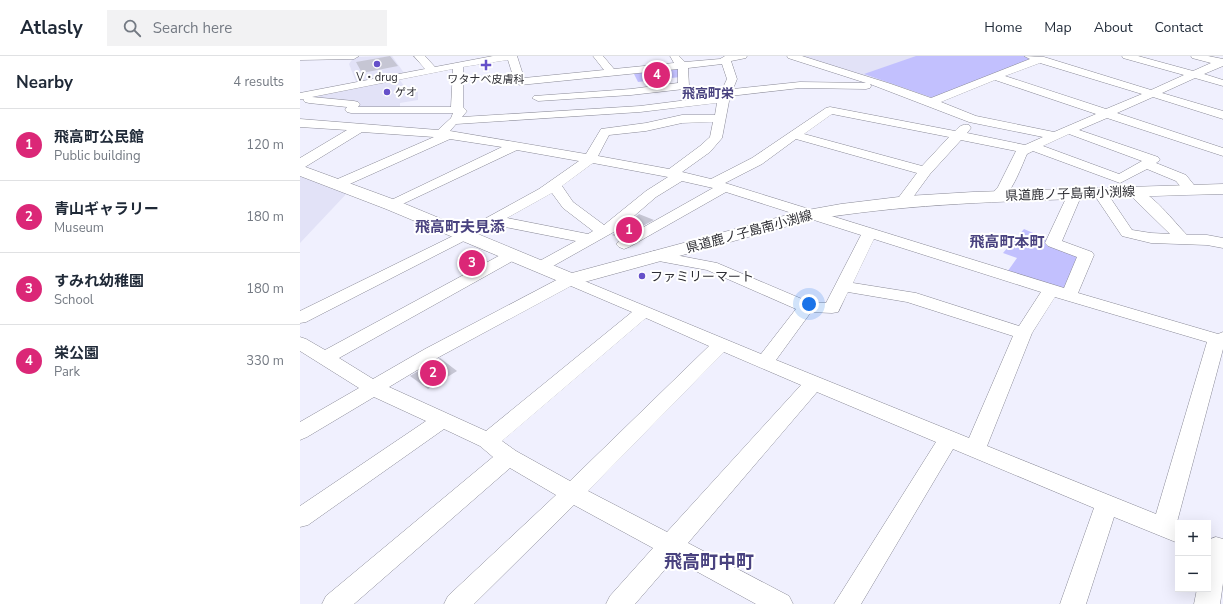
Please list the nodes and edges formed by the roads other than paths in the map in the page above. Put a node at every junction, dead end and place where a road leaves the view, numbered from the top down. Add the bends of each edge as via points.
1 (354, 56) edge
2 (419, 56) edge
3 (493, 56) edge
4 (512, 56) edge
5 (598, 56) edge
6 (674, 56) edge
7 (742, 56) edge
8 (792, 56) edge
9 (1029, 56) edge
10 (1127, 56) edge
11 (1196, 56) edge
12 (302, 58) edge
13 (1040, 59) junction
14 (726, 61) junction
15 (475, 62) junction
16 (1222, 62) edge
17 (819, 64) junction
18 (458, 65) junction
19 (683, 66) junction
20 (558, 68) dead end
21 (432, 70) junction
22 (612, 73) junction
23 (1194, 75) junction
24 (996, 77) junction
25 (564, 78) junction
26 (545, 80) junction
27 (1223, 83) edge
28 (825, 84) junction
29 (887, 86) junction
30 (569, 88) dead end
31 (660, 89) junction
32 (1151, 94) junction
33 (724, 96) junction
34 (300, 98) edge
35 (538, 98) junction
36 (931, 102) junction
37 (670, 106) junction
38 (640, 109) junction
39 (459, 110) junction
40 (830, 110) junction
41 (1107, 114) junction
42 (1223, 115) edge
43 (532, 116) junction
44 (721, 118) junction
45 (974, 119) junction
46 (453, 121) junction
47 (300, 123) edge
48 (359, 128) junction
49 (646, 128) junction
50 (1068, 130) junction
51 (445, 135) junction
52 (796, 135) junction
53 (958, 135) junction
54 (1055, 136) junction
55 (515, 146) junction
56 (1029, 147) junction
57 (1223, 152) edge
58 (590, 159) junction
59 (300, 164) edge
60 (1146, 164) junction
61 (300, 170) edge
62 (925, 170) junction
63 (676, 175) junction
64 (338, 184) junction
65 (554, 185) junction
66 (719, 186) junction
67 (1223, 189) edge
68 (1191, 190) junction
69 (1134, 192) junction
70 (1100, 193) junction
71 (1075, 194) junction
72 (998, 195) junction
73 (903, 201) junction
74 (392, 205) junction
75 (808, 215) junction
76 (494, 220) junction
77 (869, 234) junction
78 (598, 235) junction
79 (464, 236) junction
80 (1183, 239) junction
81 (1223, 243) edge
82 (624, 244) junction
83 (512, 255) junction
84 (653, 256) junction
85 (540, 267) junction
86 (570, 280) junction
87 (843, 286) junction
88 (1051, 290) junction
89 (1069, 295) junction
90 (806, 307) junction
91 (644, 311) junction
92 (300, 318) edge
93 (1022, 333) junction
94 (1222, 340) edge
95 (300, 343) edge
96 (722, 344) junction
97 (325, 358) junction
98 (765, 362) junction
99 (814, 383) junction
100 (373, 388) junction
101 (442, 420) junction
102 (300, 432) edge
103 (949, 438) junction
104 (488, 441) junction
105 (975, 449) junction
106 (508, 457) junction
107 (572, 493) junction
108 (1107, 504) junction
109 (300, 518) edge
110 (1171, 530) edge
111 (671, 545) junction
112 (1216, 547) edge
113 (335, 604) edge
114 (457, 604) edge
115 (619, 604) edge
116 (780, 604) edge
117 (847, 604) edge
118 (1073, 604) edge
119 (1207, 604) edge

1 - 12 street
2 - 21 street
3 - 15 street
4 - 15 street
4 - 26 street via 520,82
5 - 22 street
6 - 19 street
7 - 14 street via 725,59
8 - 17 street
9 - 13 street
10 - 23 street
11 - 16 street
13 - 24 street
13 - 32 street
14 - 19 street
14 - 33 street via 732,79
15 - 18 street
16 - 23 street
17 - 28 street
17 - 29 street
18 - 21 street
18 - 39 street via 456,108
19 - 22 street
19 - 31 street via 684,86
20 - 25 street
21 - 34 street
22 - 25 street
23 - 27 street
23 - 32 street
24 - 36 street
24 - 41 street
25 - 26 street
25 - 30 street
26 - 35 street
28 - 29 street
28 - 33 street
28 - 40 street
29 - 36 street
31 - 35 street
31 - 37 street
32 - 41 street
32 - 42 street
33 - 37 street
33 - 44 street
34 - 39 street via 354,104 351,110
35 - 43 street
36 - 45 street
37 - 38 street
38 - 43 street
38 - 49 street
39 - 46 street via 461,111
40 - 52 street
40 - 53 street
41 - 50 street
41 - 57 street
43 - 46 street
44 - 49 street via 682,119
44 - 63 street via 716,138
45 - 53 street
45 - 54 street
46 - 51 street
47 - 48 street
48 - 51 street
48 - 59 street
49 - 58 street via 604,132
50 - 54 street
50 - 60 street via 1153,160
51 - 55 street
51 - 64 street
52 - 62 street
52 - 66 street
53 - 56 street
53 - 62 street
54 - 56 street
55 - 58 street
55 - 74 street
56 - 60 street via 1120,179
56 - 72 street via 1022,152
58 - 63 street
58 - 65 street
60 - 68 street via 1181,178
61 - 64 main road
62 - 73 street
63 - 66 street
63 - 78 street via 614,226
64 - 74 main road
65 - 76 street
65 - 78 street via 568,205
66 - 75 street
66 - 82 street
67 - 68 main road, 県道鹿ノ子島南小渕線
68 - 69 main road, 県道鹿ノ子島南小渕線
69 - 70 main road, 県道鹿ノ子島南小渕線
69 - 80 street
70 - 71 main road, 県道鹿ノ子島南小渕線
70 - 80 street via 1127,233 1151,238
71 - 72 main road, 県道鹿ノ子島南小渕線
71 - 89 street via 1053,243 1086,255
72 - 73 main road, 県道鹿ノ子島南小渕線
73 - 75 main road, 県道鹿ノ子島南小渕線
74 - 79 main road
75 - 77 street
75 - 84 main road, 県道鹿ノ子島南小渕線
76 - 78 street
76 - 79 street
77 - 87 street
77 - 88 street
78 - 82 street
78 - 85 street
79 - 83 main road
79 - 92 street
80 - 81 street
82 - 84 street
83 - 85 main road
83 - 97 street
84 - 86 main road, 県道鹿ノ子島南小渕線
84 - 90 street via 711,266
85 - 86 main road
86 - 91 street
86 - 100 street via 432,353
87 - 90 street via 832,308
87 - 93 street via 910,298
88 - 89 street
88 - 93 street
89 - 94 street
90 - 98 street
91 - 96 street
91 - 104 street
93 - 105 street
94 - 110 street via 1215,344
95 - 97 street
96 - 98 street
96 - 107 street
97 - 100 street
98 - 99 street
99 - 103 street
99 - 111 street
100 - 101 street
100 - 102 street
101 - 104 street
101 - 109 street
103 - 105 street
103 - 117 street
104 - 106 street
105 - 108 street
106 - 107 street
106 - 113 street
107 - 111 street
107 - 114 street
108 - 110 street
108 - 118 street
111 - 115 street
111 - 116 street
112 - 119 street

